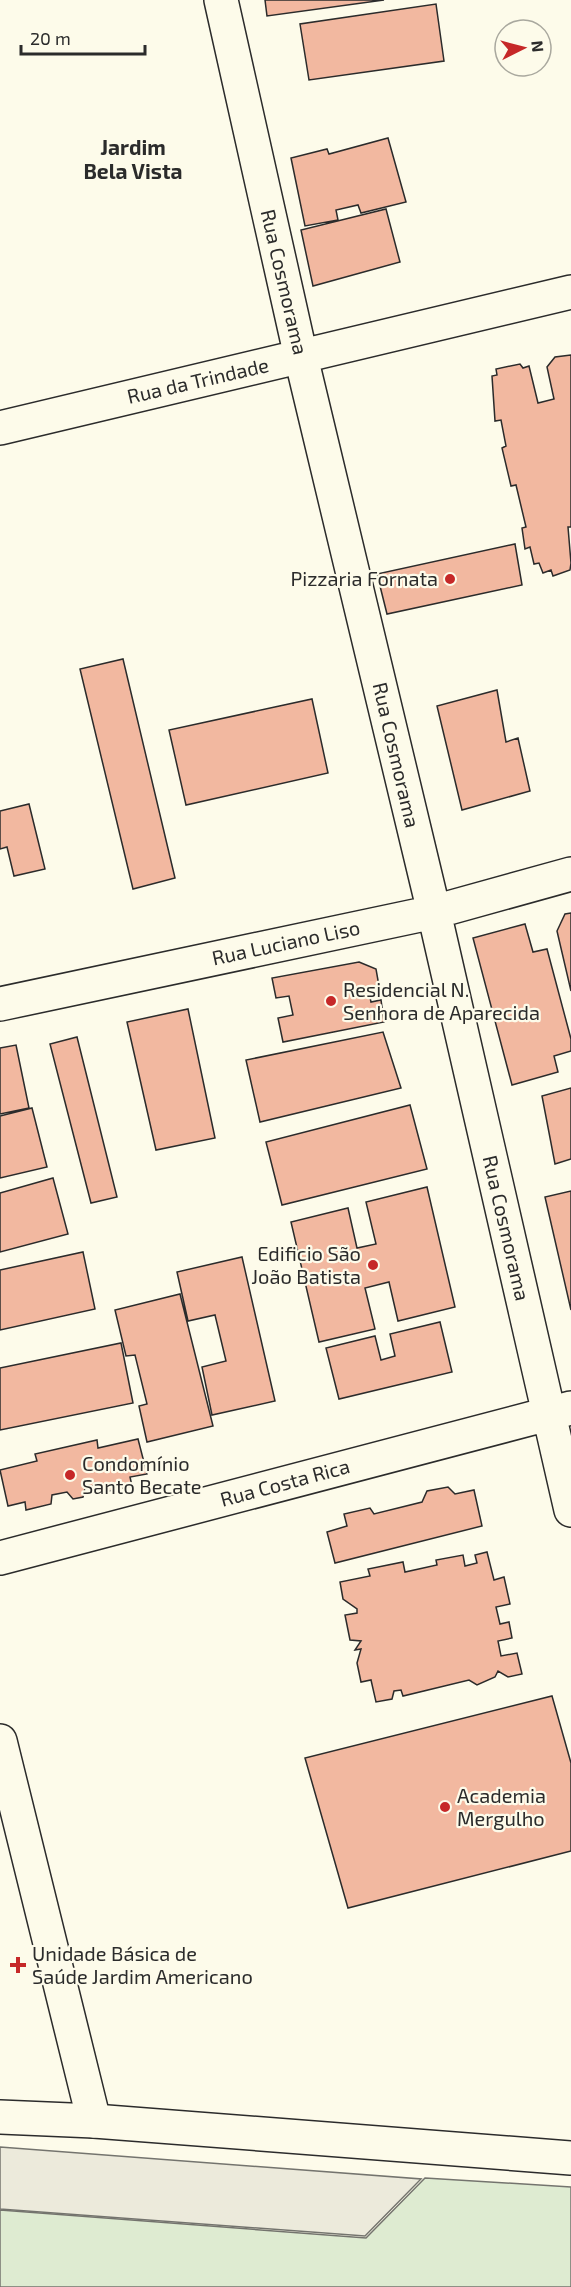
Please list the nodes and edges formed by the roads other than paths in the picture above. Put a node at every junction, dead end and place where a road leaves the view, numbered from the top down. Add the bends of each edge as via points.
1 (220, 0) edge
2 (571, 292) edge
3 (301, 357) junction
4 (0, 428) edge
5 (571, 874) edge
6 (434, 912) junction
7 (0, 1004) edge
8 (559, 1410) edge
9 (571, 1510) edge
10 (0, 1558) edge
11 (0, 1741) edge
12 (0, 2117) edge
13 (94, 2121) junction
14 (571, 2158) edge

1 - 3 street, Rua Cosmorama
2 - 3 street, Rua da Trindade
3 - 4 street, Rua da Trindade
3 - 6 street, Rua Cosmorama
5 - 6 street, Rua Luciano Liso
6 - 7 street, Rua Luciano Liso
6 - 8 street, Rua Cosmorama
8 - 9 street, Rua Cosmorama
8 - 10 street, Rua Costa Rica
11 - 13 street
12 - 13 street
13 - 14 street

